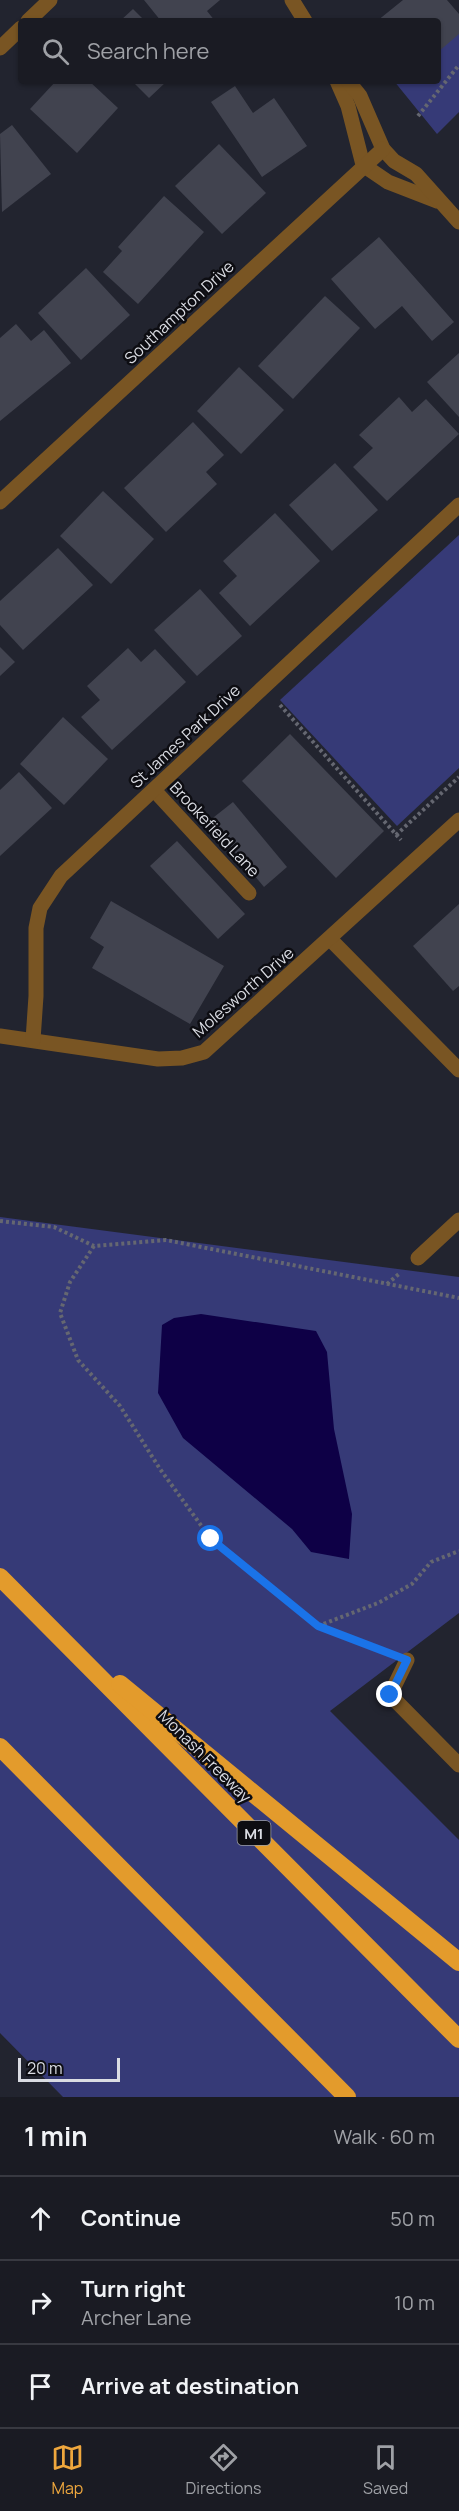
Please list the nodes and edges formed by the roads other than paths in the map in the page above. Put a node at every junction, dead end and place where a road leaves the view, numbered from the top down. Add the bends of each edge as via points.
1 (50, 0) edge
2 (292, 0) edge
3 (31, 18) edge
4 (303, 18) edge
5 (18, 31) edge
6 (0, 48) edge
7 (339, 84) edge
8 (350, 84) edge
9 (383, 149) junction
10 (363, 165) junction
11 (440, 202) junction
12 (459, 222) edge
13 (0, 502) edge
14 (459, 505) edge
15 (154, 790) junction
16 (459, 820) edge
17 (249, 893) dead end
18 (330, 939) junction
19 (0, 1036) edge
20 (33, 1040) junction
21 (459, 1070) edge
22 (459, 1220) edge
23 (418, 1258) dead end
24 (0, 1576) edge
25 (49, 1626) junction
26 (407, 1660) road end
27 (0, 1747) edge
28 (459, 1765) edge
29 (459, 1962) edge
30 (459, 2040) edge
31 (347, 2097) edge

1 - 3 street
2 - 4 street
5 - 6 street
7 - 10 street
8 - 9 street via 360,96
9 - 10 street, Southampton Drive
9 - 11 street via 416,174
10 - 11 street via 388,182
10 - 13 street, Southampton Drive
11 - 12 street
14 - 15 street, St James Park Drive
15 - 17 street, Brookefield Lane
15 - 20 street, St James Park Drive via 61,876 40,908
16 - 18 street, Molesworth Drive
18 - 20 street, Molesworth Drive via 204,1052 158,1059
18 - 21 street
19 - 20 street, Molesworth Drive
22 - 23 street
24 - 25 highway, Monash Freeway / M1
25 - 29 highway
25 - 30 highway, Monash Freeway / M1
26 - 28 street via 390,1695
27 - 31 highway

